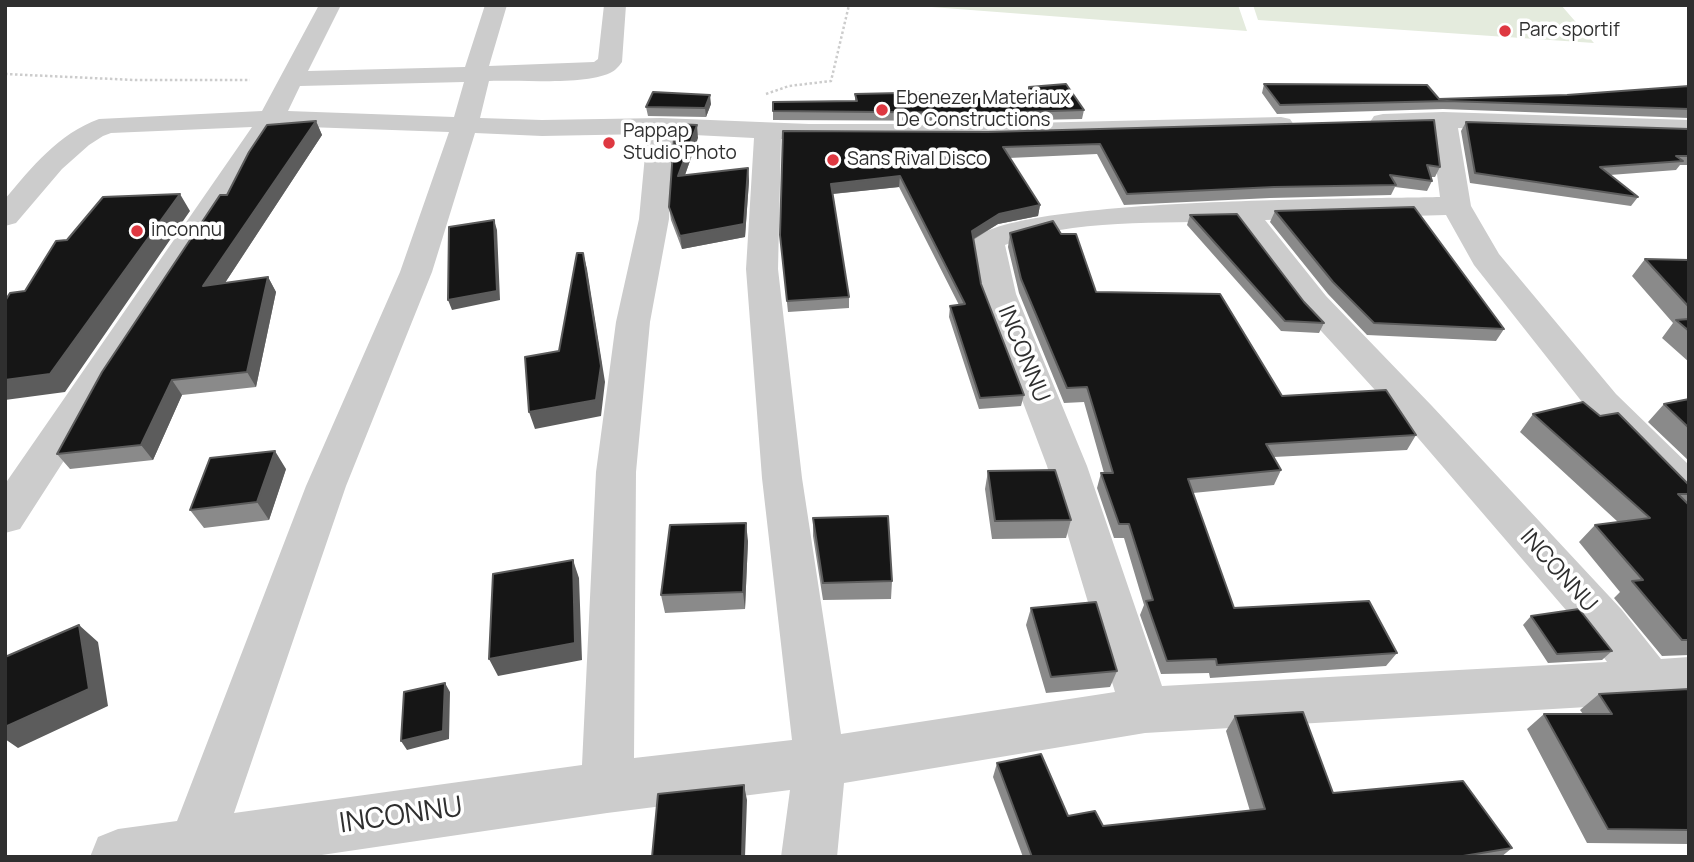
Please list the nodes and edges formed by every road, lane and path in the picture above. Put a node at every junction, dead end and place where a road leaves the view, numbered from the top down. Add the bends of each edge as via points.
1 (330, 5) edge
2 (496, 5) edge
3 (615, 5) edge
4 (849, 5) edge
5 (5, 74) edge
6 (475, 74) junction
7 (290, 79) junction
8 (271, 118) junction
9 (1443, 120) junction
10 (1360, 122) edge
11 (465, 124) junction
12 (1305, 124) edge
13 (660, 126) junction
14 (711, 128) junction
15 (1689, 128) edge
16 (768, 130) junction
17 (1456, 206) junction
18 (1243, 211) junction
19 (5, 217) edge
20 (1689, 491) edge
21 (5, 517) edge
22 (1669, 680) edge
23 (1145, 710) junction
24 (820, 762) junction
25 (607, 787) junction
26 (195, 846) junction
27 (118, 857) edge
28 (809, 857) edge

1 - 7 street
2 - 6 street
3 - 6 street via 610,62 602,68
4 - 14 path via 831,81 780,85
5 - 7 path via 135,80
6 - 7 street
6 - 11 street via 477,83
7 - 8 street
8 - 11 street
8 - 19 street via 92,129 76,139
8 - 21 street
9 - 10 street
9 - 15 street
9 - 17 street
11 - 13 street
11 - 26 street via 416,272 326,486
12 - 16 street via 987,132
13 - 14 street
13 - 25 street via 654,219 633,322 616,472
14 - 16 street
16 - 24 street via 762,269 782,478
17 - 18 street, INCONNU
17 - 20 street via 1485,258 1586,383
18 - 22 street, INCONNU via 1322,312 1606,624
18 - 23 street, INCONNU via 1085,219 1016,228 989,241 999,294 1067,466
22 - 23 street, INCONNU
23 - 24 street, INCONNU
24 - 25 street, INCONNU
24 - 28 street
25 - 26 street, INCONNU
26 - 27 street, INCONNU

